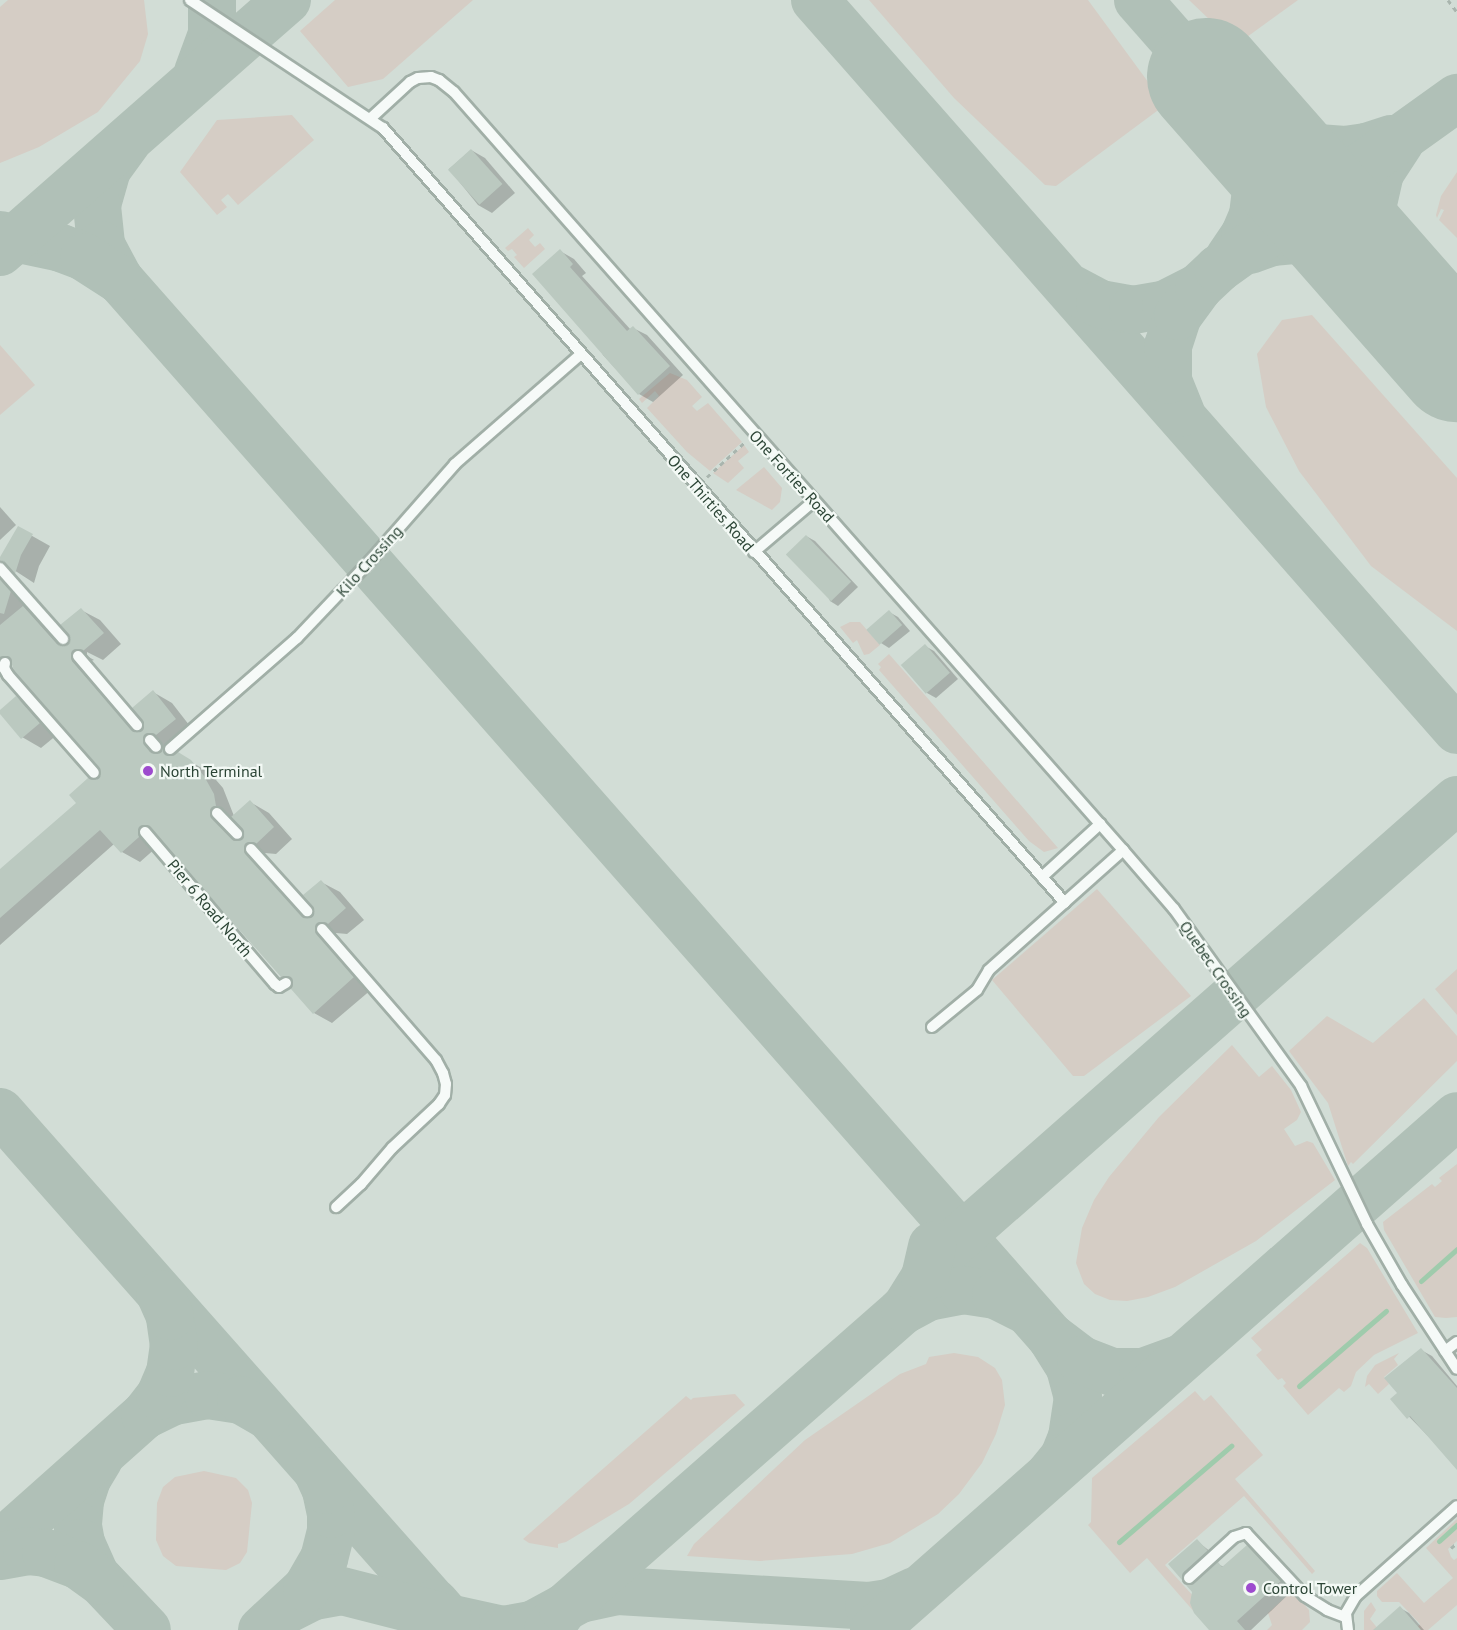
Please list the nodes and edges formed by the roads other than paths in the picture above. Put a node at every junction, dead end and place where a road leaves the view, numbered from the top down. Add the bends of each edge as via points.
1 (190, 0) edge
2 (370, 118) junction
3 (580, 355) junction
4 (814, 501) junction
5 (754, 552) junction
6 (0, 567) edge
7 (63, 639) dead end
8 (78, 656) dead end
9 (4, 663) dead end
10 (137, 724) dead end
11 (170, 749) dead end
12 (94, 773) dead end
13 (216, 813) dead end
14 (1100, 824) junction
15 (145, 832) dead end
16 (237, 834) dead end
17 (251, 849) dead end
18 (1123, 850) junction
19 (1042, 877) junction
20 (1149, 880) joint
21 (1065, 903) junction
22 (307, 911) dead end
23 (322, 929) dead end
24 (286, 983) dead end
25 (932, 1027) dead end
26 (336, 1207) dead end
27 (1457, 1342) edge
28 (1445, 1351) junction
29 (1457, 1369) edge
30 (1457, 1506) edge
31 (1189, 1578) dead end
32 (1346, 1617) junction
33 (1348, 1630) edge

1 - 2 lane, One Thirties Road
2 - 3 lane, One Thirties Road via 383,128
2 - 4 lane, One Forties Road via 410,82 431,77 443,82
3 - 5 lane, One Thirties Road
3 - 11 lane, Kilo Crossing via 445,474 290,645
4 - 5 lane
4 - 14 lane, One Forties Road
5 - 19 lane, One Thirties Road
6 - 7 lane
8 - 10 lane
9 - 12 lane via 8,675
13 - 16 lane
14 - 18 lane, One Forties Road
14 - 19 lane
15 - 24 lane, Pier 6 Road North via 274,984 279,987
17 - 22 lane
18 - 20 lane, One Forties Road
18 - 21 lane
19 - 21 lane, One Thirties Road
20 - 28 lane, Quebec Crossing via 1174,909 1312,1105 1376,1241
21 - 25 lane via 989,970 977,990
23 - 26 lane via 436,1060 446,1084 439,1104
27 - 28 lane
28 - 29 lane, Quebec Crossing
30 - 32 lane via 1356,1596
31 - 32 lane via 1234,1537 1246,1533 1301,1592
32 - 33 lane

